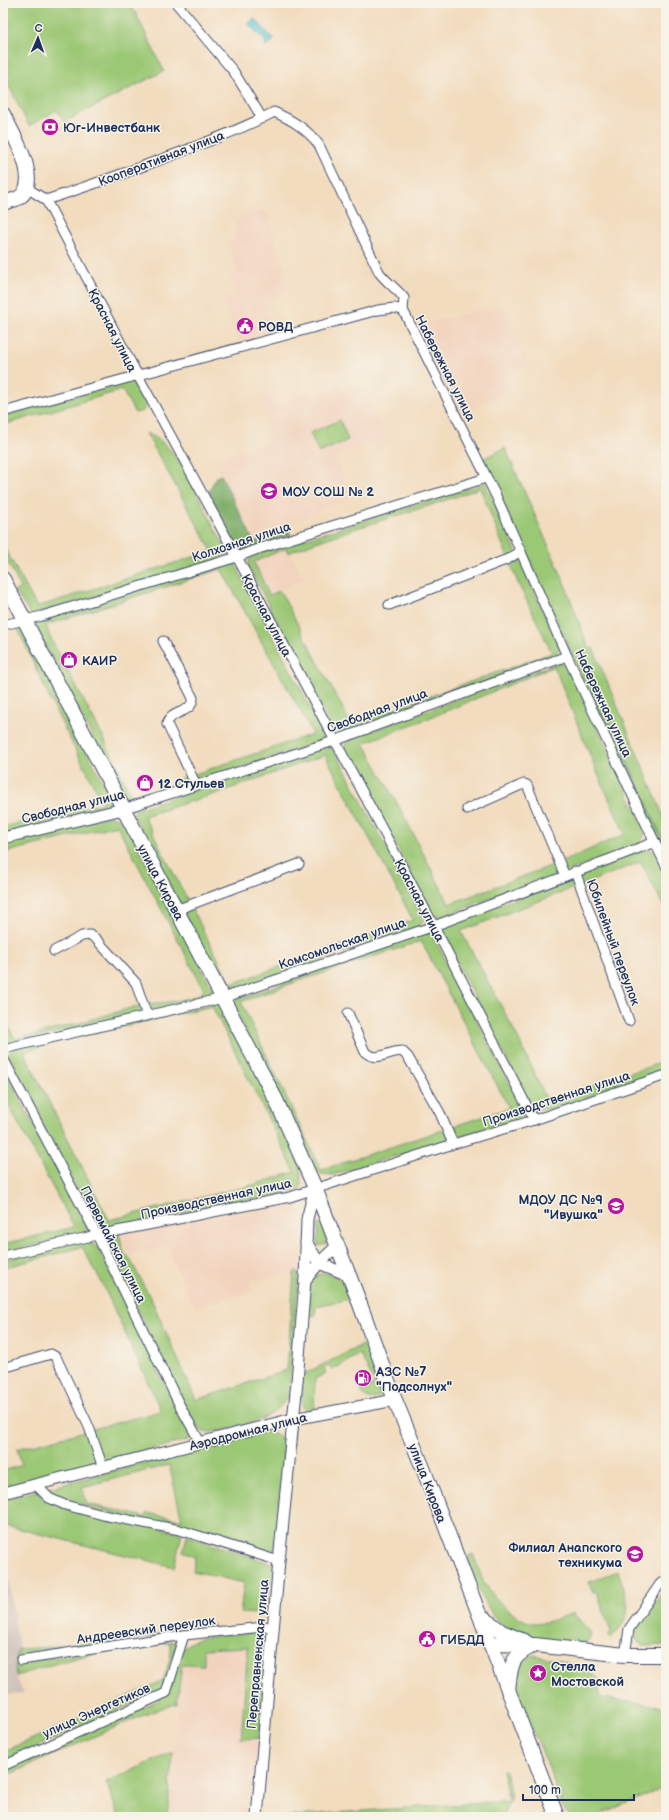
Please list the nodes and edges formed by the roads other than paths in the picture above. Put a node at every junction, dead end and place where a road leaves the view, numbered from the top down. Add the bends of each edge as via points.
1 (176, 3) edge
2 (274, 112) joint
3 (3, 114) edge
4 (262, 118) junction
5 (27, 188) junction
6 (46, 200) junction
7 (3, 203) edge
8 (403, 310) junction
9 (136, 374) junction
10 (3, 412) edge
11 (486, 478) junction
12 (521, 551) junction
13 (237, 557) junction
14 (3, 579) edge
15 (388, 605) dead end
16 (26, 619) junction
17 (3, 625) edge
18 (163, 641) dead end
19 (567, 656) junction
20 (334, 741) junction
21 (196, 785) junction
22 (123, 809) junction
23 (467, 809) dead end
24 (3, 838) edge
25 (655, 842) junction
26 (299, 864) dead end
27 (666, 866) edge
28 (575, 871) junction
29 (565, 876) junction
30 (176, 910) junction
31 (434, 926) junction
32 (54, 951) dead end
33 (223, 998) junction
34 (348, 1013) dead end
35 (147, 1016) junction
36 (628, 1021) dead end
37 (3, 1049) edge
38 (3, 1058) edge
39 (666, 1075) edge
40 (534, 1120) junction
41 (453, 1144) junction
42 (315, 1188) junction
43 (324, 1213) junction
44 (307, 1219) junction
45 (97, 1236) junction
46 (306, 1241) junction
47 (338, 1246) junction
48 (3, 1256) edge
49 (319, 1263) junction
50 (348, 1275) junction
51 (305, 1280) junction
52 (3, 1368) edge
53 (395, 1400) junction
54 (293, 1419) junction
55 (200, 1442) junction
56 (103, 1468) junction
57 (37, 1486) junction
58 (3, 1494) edge
59 (279, 1561) junction
60 (666, 1581) edge
61 (479, 1614) junction
62 (274, 1626) junction
63 (184, 1635) junction
64 (490, 1644) junction
65 (535, 1645) junction
66 (625, 1655) junction
67 (666, 1655) edge
68 (21, 1660) dead end
69 (508, 1690) junction
70 (3, 1766) edge
71 (257, 1817) edge
72 (557, 1817) edge

1 - 4 street via 234,72
2 - 4 street, Кооперативная улица
2 - 8 street, Набережная улица via 311,134 319,145 379,272 404,298
3 - 5 main road via 22,152 28,178
4 - 6 street, Кооперативная улица via 104,181
5 - 6 street
5 - 7 main road via 20,197
6 - 9 street, Красная улица
8 - 9 street via 378,310
8 - 11 street, Набережная улица
9 - 10 street
9 - 13 street, Красная улица
11 - 12 street, Набережная улица
11 - 13 street, Колхозная улица
12 - 15 street via 508,559
12 - 19 street, Набережная улица
13 - 16 street, Колхозная улица
13 - 20 street, Красная улица
14 - 16 main road, улица Кирова
16 - 17 street, Колхозная улица
16 - 22 main road, улица Кирова
18 - 21 street via 193,698 188,709 172,715 167,724
19 - 20 street, Свободная улица
19 - 25 street, Набережная улица
20 - 21 street, Свободная улица
20 - 31 street, Красная улица
21 - 22 street, Свободная улица
22 - 24 street, Свободная улица
22 - 30 main road, улица Кирова
23 - 29 street via 524,784 527,786
25 - 27 street, Набережная улица
25 - 28 street, Комсомольская улица
26 - 30 street
28 - 29 street, Комсомольская улица
28 - 36 street, Юбилейный переулок
29 - 31 street, Комсомольская улица
30 - 33 main road, улица Кирова
31 - 33 street, Комсомольская улица
31 - 40 street, Красная улица
32 - 35 street via 82,936 90,935 96,939 136,983
33 - 35 street, Комсомольская улица
33 - 42 main road, улица Кирова via 276,1100
34 - 41 street via 365,1052 370,1056 375,1058 402,1051 408,1057 440,1113
35 - 37 street, Комсомольская улица
38 - 45 street, Первомайская улица
39 - 40 street, Производственная улица
40 - 41 street, Производственная улица
41 - 42 street, Производственная улица
42 - 43 main road, улица Кирова
42 - 44 street
42 - 45 street, Производственная улица via 290,1197
43 - 44 street via 312,1213
43 - 47 main road, улица Кирова
44 - 46 street
45 - 48 street, Производственная улица
45 - 55 street, Первомайская улица
46 - 49 street
46 - 51 street
47 - 49 street
47 - 50 main road, улица Кирова
49 - 50 street
49 - 51 street
50 - 53 main road, улица Кирова
51 - 54 street
52 - 56 street via 51,1354 56,1357 89,1427
53 - 54 street, Аэродромная улица
53 - 61 main road, улица Кирова
54 - 55 street, Аэродромная улица
54 - 59 street, Переправненская улица
55 - 56 street, Аэродромная улица
56 - 57 street, Аэродромная улица
57 - 58 street, Аэродромная улица
57 - 59 street via 49,1498 65,1505 180,1530
59 - 62 street, Переправненская улица
60 - 66 street via 660,1584 629,1629
61 - 64 main road, улица Кирова
61 - 65 main road via 502,1632
62 - 63 street, Андреевский переулок
62 - 71 street, Переправненская улица
63 - 68 street, Андреевский переулок
63 - 70 street, улица Энергетиков via 166,1693
64 - 65 main road
64 - 69 main road, улица Кирова
65 - 66 main road
65 - 69 main road via 521,1651 513,1661
66 - 67 main road
69 - 72 main road, улица Кирова

